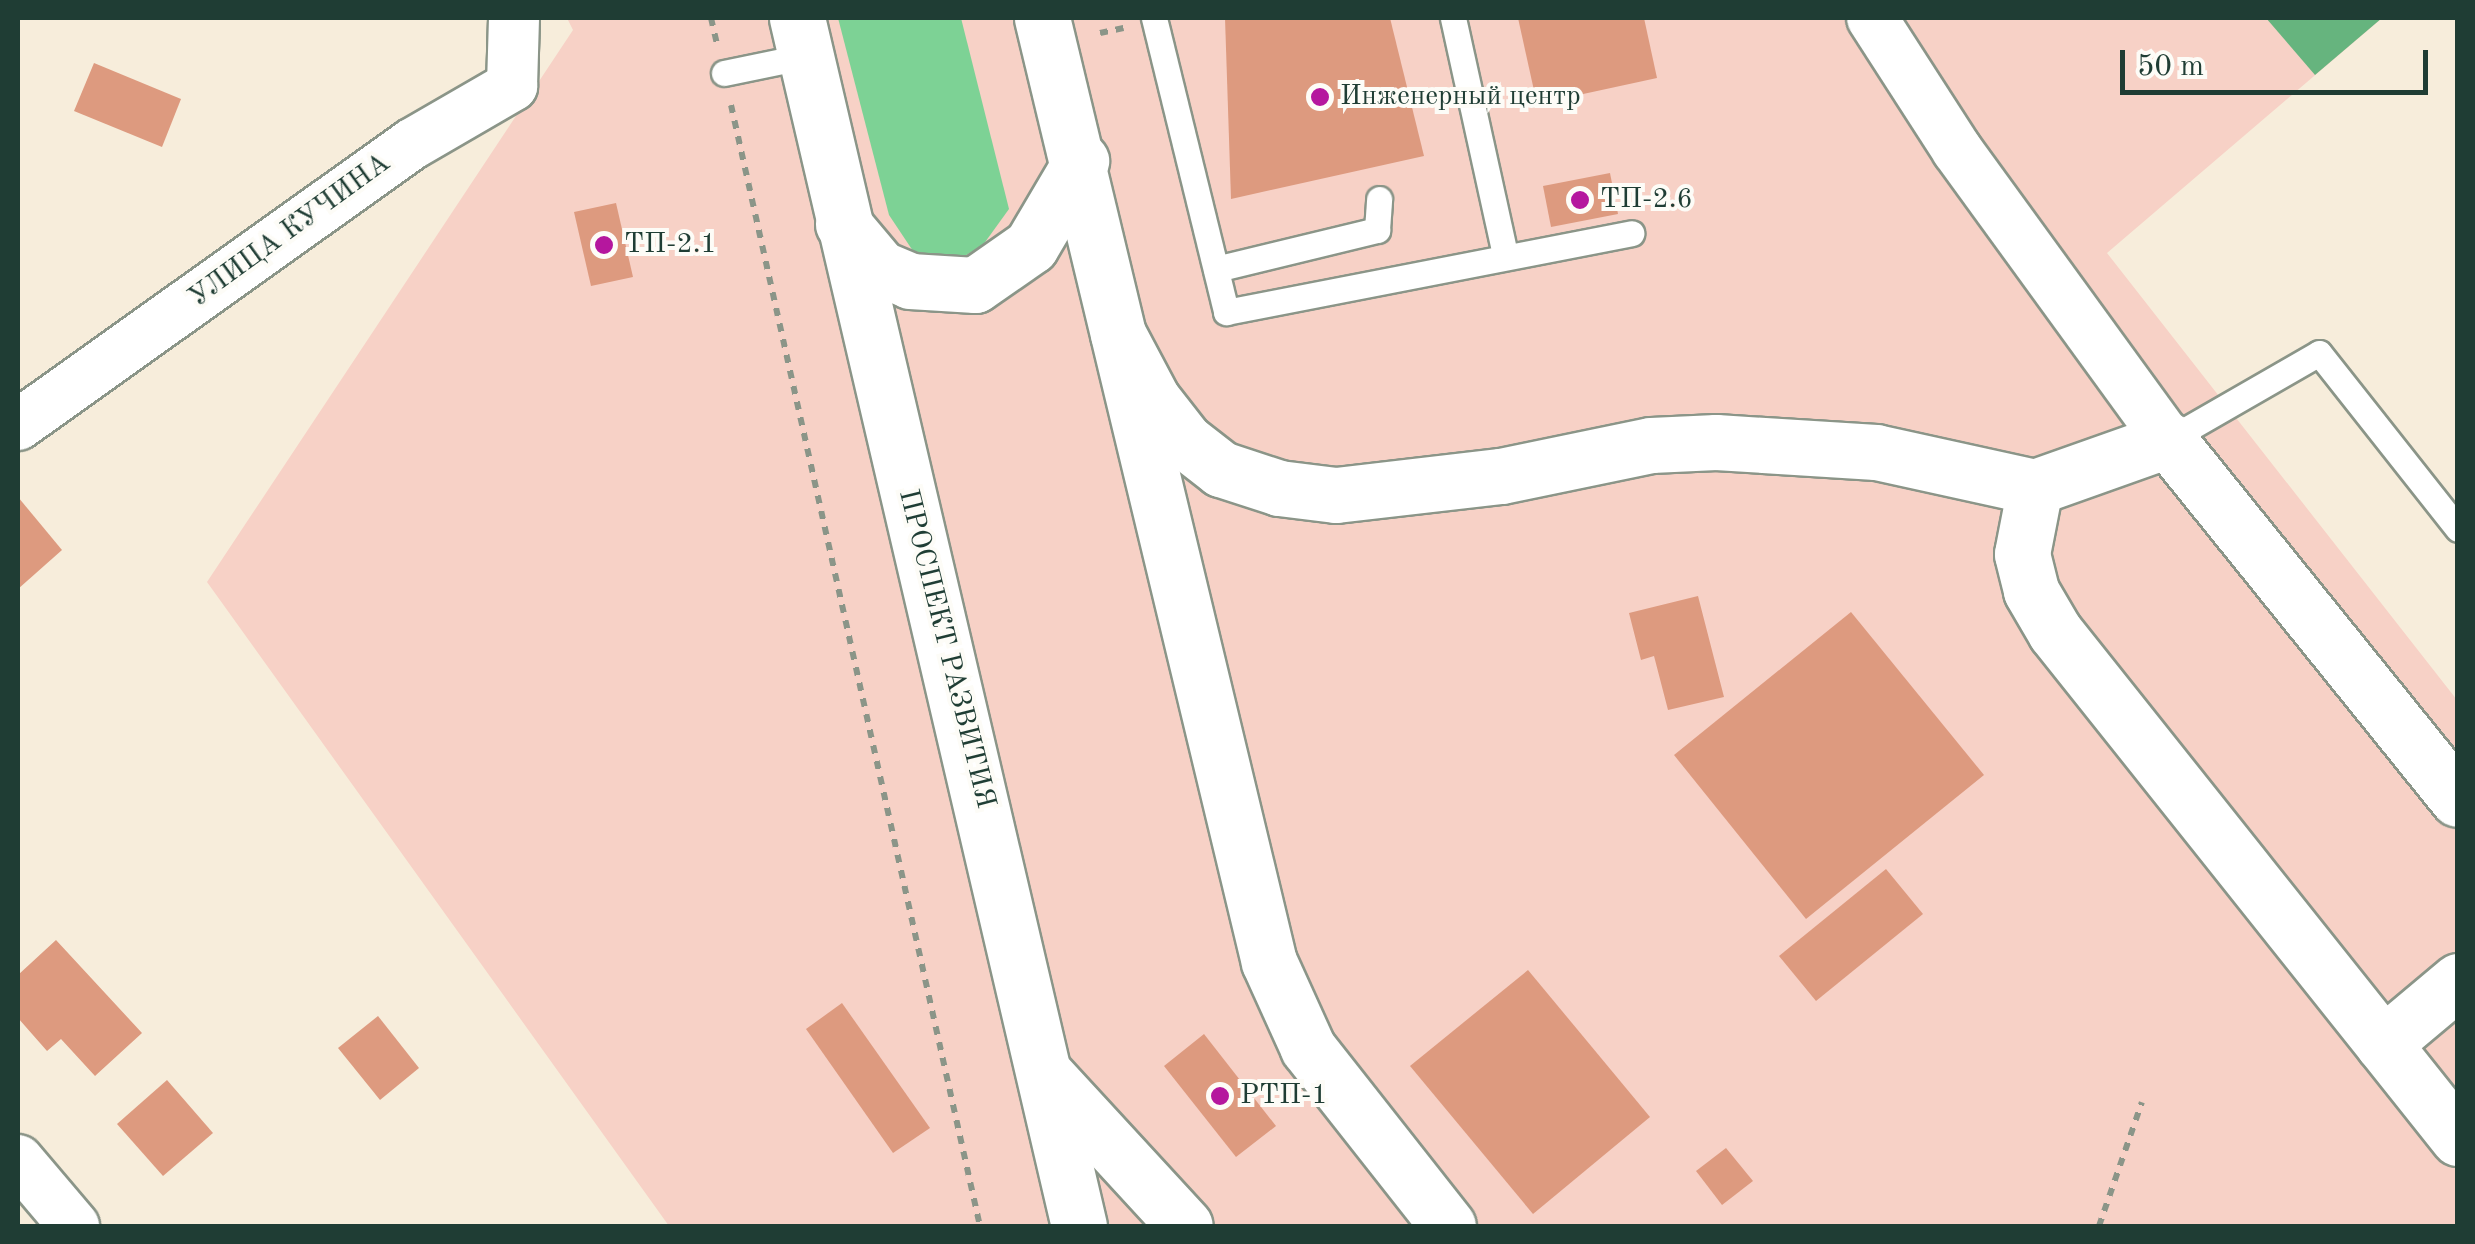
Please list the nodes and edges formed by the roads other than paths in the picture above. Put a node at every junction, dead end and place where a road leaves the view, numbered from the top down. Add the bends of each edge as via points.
1 (514, 18) edge
2 (1042, 18) edge
3 (1154, 18) edge
4 (1453, 18) edge
5 (1872, 18) edge
6 (801, 37) edge
7 (724, 74) road end
8 (1081, 161) junction
9 (1380, 198) dead end
10 (843, 224) junction
11 (1631, 233) dead end
12 (1505, 255) junction
13 (1216, 269) junction
14 (1118, 334) junction
15 (18, 425) edge
16 (2168, 440) junction
17 (2035, 487) junction
18 (2458, 529) edge
19 (2458, 799) edge
20 (2458, 981) edge
21 (2383, 1044) junction
22 (1046, 1074) junction
23 (2452, 1122) edge
24 (18, 1160) edge
25 (74, 1226) edge
26 (1080, 1226) edge
27 (1185, 1226) edge
28 (1448, 1226) edge

1 - 15 street, УЛИЦА КУЧИНА via 512,86 412,144
2 - 8 street
3 - 13 lane
4 - 12 lane
5 - 16 street via 1957,150
6 - 7 lane
6 - 10 street, ПРОСПЕКТ РАЗВИТИЯ
8 - 10 street, ПРОСПЕКТ РАЗВИТИЯ via 1031,246 975,285 910,281 880,268
8 - 14 street
9 - 13 lane via 1377,230
10 - 22 street, ПРОСПЕКТ РАЗВИТИЯ
11 - 12 lane
12 - 13 lane via 1226,312
14 - 17 street via 1184,441 1222,469 1279,488 1336,494 1397,490 1651,444 1716,442 1876,452
14 - 28 street via 1269,962 1308,1048
16 - 17 street
16 - 18 lane via 2319,352
16 - 19 street
17 - 21 street via 2022,554 2031,592 2055,632
20 - 21 street
21 - 23 street
22 - 26 street, ПРОСПЕКТ РАЗВИТИЯ
22 - 27 street
24 - 25 street

